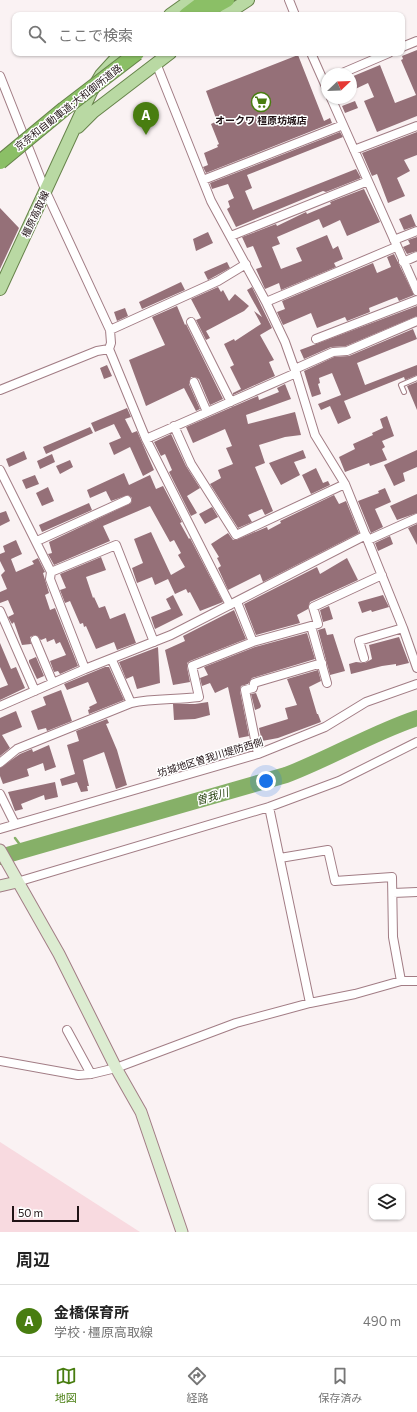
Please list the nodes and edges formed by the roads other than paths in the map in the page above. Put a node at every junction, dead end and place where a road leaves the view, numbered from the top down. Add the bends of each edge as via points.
1 (191, 0) edge
2 (206, 0) edge
3 (227, 0) edge
4 (248, 0) edge
5 (289, 0) edge
6 (174, 12) edge
7 (190, 12) edge
8 (205, 12) edge
9 (230, 12) edge
10 (294, 12) edge
11 (417, 42) edge
12 (405, 46) edge
13 (118, 56) edge
14 (132, 56) edge
15 (166, 56) edge
16 (313, 56) edge
17 (382, 56) edge
18 (156, 63) junction
19 (354, 68) edge
20 (321, 72) edge
21 (0, 76) edge
22 (334, 104) edge
23 (343, 125) junction
24 (417, 126) edge
25 (68, 139) junction
26 (354, 150) junction
27 (0, 162) edge
28 (203, 180) junction
29 (368, 181) junction
30 (46, 192) junction
31 (417, 231) edge
32 (231, 236) junction
33 (395, 244) junction
34 (417, 256) edge
35 (403, 262) junction
36 (246, 264) junction
37 (0, 289) edge
38 (417, 291) edge
39 (417, 300) edge
40 (266, 302) junction
41 (417, 321) edge
42 (191, 322) dead end
43 (110, 330) junction
44 (316, 339) dead end
45 (110, 349) junction
46 (296, 371) junction
47 (417, 378) edge
48 (194, 382) dead end
49 (0, 390) edge
50 (404, 392) dead end
51 (230, 402) junction
52 (208, 412) junction
53 (174, 426) junction
54 (146, 438) junction
55 (0, 470) edge
56 (345, 484) junction
57 (127, 500) dead end
58 (417, 518) edge
59 (367, 538) junction
60 (37, 541) junction
61 (51, 572) junction
62 (382, 575) junction
63 (234, 603) junction
64 (0, 610) edge
65 (311, 626) junction
66 (403, 628) junction
67 (35, 640) dead end
68 (154, 642) junction
69 (253, 642) junction
70 (364, 658) dead end
71 (112, 660) junction
72 (322, 663) junction
73 (417, 668) edge
74 (85, 670) junction
75 (53, 683) junction
76 (327, 683) dead end
77 (417, 684) edge
78 (35, 691) junction
79 (132, 703) junction
80 (0, 706) edge
81 (417, 742) edge
82 (258, 754) junction
83 (0, 763) edge
84 (0, 794) edge
85 (269, 807) junction
86 (15, 824) junction
87 (0, 829) edge
88 (0, 850) edge
89 (280, 858) junction
90 (15, 879) junction
91 (0, 886) edge
92 (417, 892) edge
93 (393, 893) junction
94 (400, 981) junction
95 (417, 981) edge
96 (310, 1003) junction
97 (66, 1030) dead end
98 (0, 1061) edge
99 (116, 1068) junction
100 (91, 1074) junction
101 (182, 1232) edge

1 - 6 main road
2 - 7 highway
3 - 8 highway
4 - 9 main road
5 - 10 street
11 - 12 street
13 - 25 main road, 橿原高取線 via 101,75
14 - 27 highway, 京奈和自動車道;大和御所道路, bridge
15 - 18 main road, 橿原高取線
16 - 20 street
17 - 19 street
18 - 25 main road, 橿原高取線 via 93,112
18 - 28 street
21 - 30 street
22 - 23 street
23 - 26 street
23 - 28 street
24 - 26 street
25 - 30 main road, 橿原高取線
26 - 29 street
28 - 32 street via 211,201
29 - 32 street
29 - 33 street
30 - 37 main road, 橿原高取線
30 - 43 street
31 - 33 street
32 - 36 street
33 - 35 street
33 - 40 street
34 - 35 street
35 - 38 street
36 - 40 street
36 - 43 street via 218,281
39 - 44 street
40 - 46 street
41 - 46 street via 347,351 334,352
42 - 51 street
43 - 45 street
45 - 49 street via 97,351
45 - 54 street
46 - 51 street
46 - 56 street via 315,435
47 - 50 lane via 401,385
48 - 52 street
51 - 52 street
52 - 53 street
53 - 54 street
53 - 56 street via 191,464 236,535
54 - 63 street
55 - 60 street
56 - 59 street
57 - 60 street
58 - 59 street
59 - 62 street
59 - 63 street via 272,582
60 - 61 street
61 - 68 street via 116,546
61 - 74 street via 50,579
62 - 65 street via 313,607 318,624
62 - 66 street
63 - 68 street
63 - 69 street
64 - 78 street
65 - 69 street
65 - 72 street
66 - 70 street via 359,641
66 - 73 street
67 - 75 street
68 - 71 street
69 - 79 street via 192,666 199,698
71 - 74 street
71 - 79 street
72 - 76 street
72 - 82 street via 254,683 253,688 245,690
74 - 75 street
75 - 78 street
77 - 82 street, 坊城地区曽我川堤防西側 via 366,702 325,727
78 - 80 street
79 - 83 street via 17,749
81 - 85 street via 340,781
82 - 86 street, 坊城地区曽我川堤防西側
84 - 86 street
85 - 89 street
85 - 90 street
86 - 87 street, 坊城地区曽我川堤防西側
88 - 90 street
89 - 93 street via 328,850 335,881 392,877
89 - 96 street
90 - 91 street
90 - 99 street via 59,954
92 - 93 street
93 - 94 street via 393,937
94 - 95 street
94 - 96 street
96 - 99 street via 236,1023
97 - 100 street
98 - 100 street via 78,1075
99 - 100 street
99 - 101 street via 141,1112

